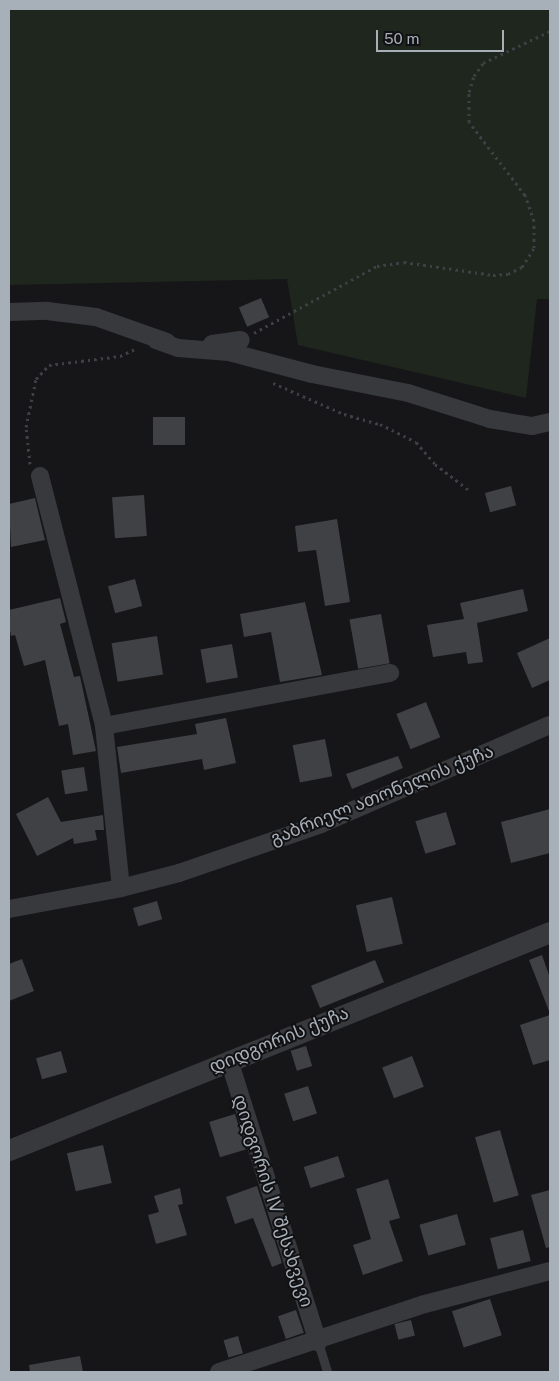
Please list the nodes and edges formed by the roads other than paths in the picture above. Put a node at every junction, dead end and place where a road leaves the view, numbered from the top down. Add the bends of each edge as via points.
1 (9, 312) edge
2 (156, 340) junction
3 (241, 340) road end
4 (550, 422) edge
5 (40, 476) road end
6 (390, 673) dead end
7 (550, 725) edge
8 (104, 726) junction
9 (122, 888) junction
10 (9, 909) edge
11 (550, 932) edge
12 (229, 1060) junction
13 (9, 1150) edge
14 (550, 1271) edge
15 (318, 1342) junction
16 (219, 1372) edge
17 (327, 1372) edge

1 - 2 street via 96,317
2 - 3 street via 202,346
2 - 4 street via 178,348 229,352 312,374 408,393 490,419 532,426
5 - 8 street
6 - 8 street
7 - 9 street, გაბრიელ ათონელის ქუჩა via 321,824 179,873
8 - 9 street
9 - 10 street, გაბრიელ ათონელის ქუჩა
11 - 12 street, დიდგორის ქუჩა
12 - 13 street, დიდგორის ქუჩა
12 - 15 street, დიდგორის IV შესახვევი
14 - 15 street via 426,1304
15 - 16 street
15 - 17 lane

